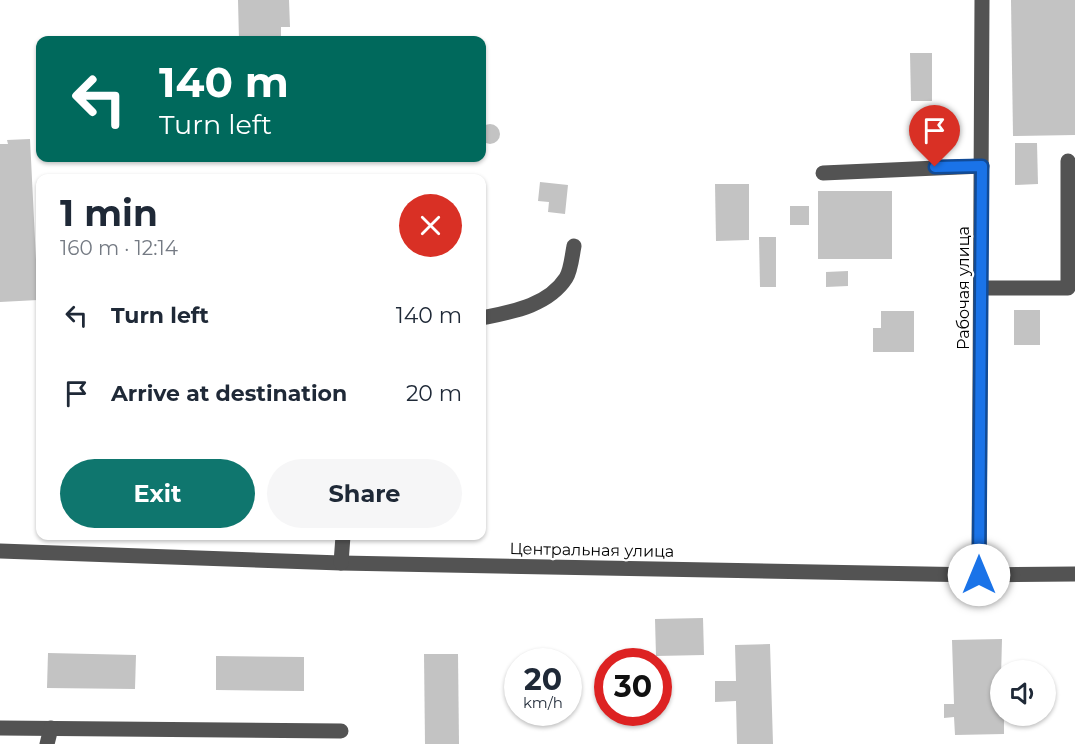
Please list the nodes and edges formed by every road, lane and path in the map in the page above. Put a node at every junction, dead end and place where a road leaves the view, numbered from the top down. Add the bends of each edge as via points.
1 (982, 0) edge
2 (1068, 161) dead end
3 (982, 166) junction
4 (823, 173) dead end
5 (574, 246) dead end
6 (981, 288) junction
7 (486, 317) edge
8 (343, 540) edge
9 (0, 551) edge
10 (341, 563) junction
11 (1075, 574) edge
12 (979, 575) junction
13 (0, 728) edge
14 (51, 728) junction
15 (341, 731) dead end
16 (47, 744) edge

1 - 3 street, Рабочая улица
2 - 6 street via 1068,288
3 - 4 street
3 - 6 street, Рабочая улица
5 - 7 street via 566,278 551,294 524,309
6 - 12 street, Рабочая улица
8 - 10 street
9 - 10 street, Центральная улица
10 - 12 street, Центральная улица
11 - 12 street, Центральная улица
13 - 14 street
14 - 15 street
14 - 16 street

